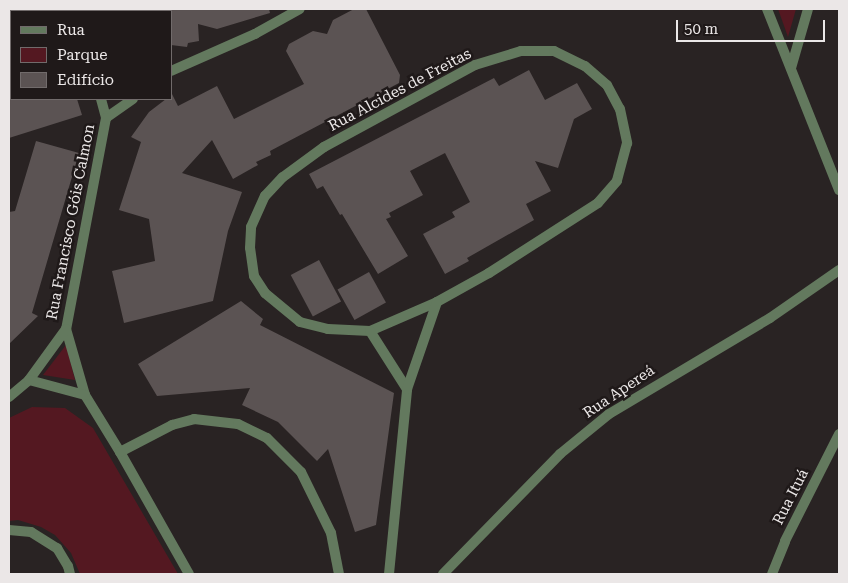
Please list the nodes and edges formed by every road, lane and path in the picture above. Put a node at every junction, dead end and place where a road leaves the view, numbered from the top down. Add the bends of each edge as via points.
1 (300, 9) edge
2 (768, 9) edge
3 (808, 9) edge
4 (173, 67) edge
5 (791, 68) junction
6 (101, 100) edge
7 (132, 100) edge
8 (106, 118) junction
9 (839, 190) edge
10 (839, 270) edge
11 (437, 302) junction
12 (66, 329) junction
13 (370, 331) junction
14 (29, 380) junction
15 (407, 389) junction
16 (85, 395) junction
17 (9, 397) edge
18 (839, 434) edge
19 (120, 452) junction
20 (9, 530) edge
21 (70, 574) edge
22 (189, 574) edge
23 (339, 574) edge
24 (389, 574) edge
25 (443, 574) edge
26 (772, 574) edge

1 - 4 street via 255,34
2 - 5 street
3 - 5 street
5 - 9 street
6 - 8 street
7 - 8 street, Rua Francisco Góis Calmon
8 - 12 street, Rua Francisco Góis Calmon
10 - 25 street, Rua Apereá via 770,318 609,414 560,454
11 - 13 street, Rua Alcides de Freitas
11 - 13 street, Rua Alcides de Freitas via 598,203 617,181 627,143 620,109 607,85 585,66 554,51 521,51 475,66 324,147 283,177 265,196 251,227 250,248 254,276 265,293 300,322 328,329
11 - 15 street
12 - 14 street
12 - 16 street, Rua Francisco Góis Calmon
13 - 15 street
14 - 16 street
14 - 17 street
15 - 24 street
16 - 19 street, Rua Francisco Góis Calmon
18 - 26 street, Rua Ituá via 785,541
19 - 22 street, Rua Francisco Góis Calmon
19 - 23 street via 172,424 194,419 238,424 267,438 301,472 331,533
20 - 21 street via 31,532 57,548

